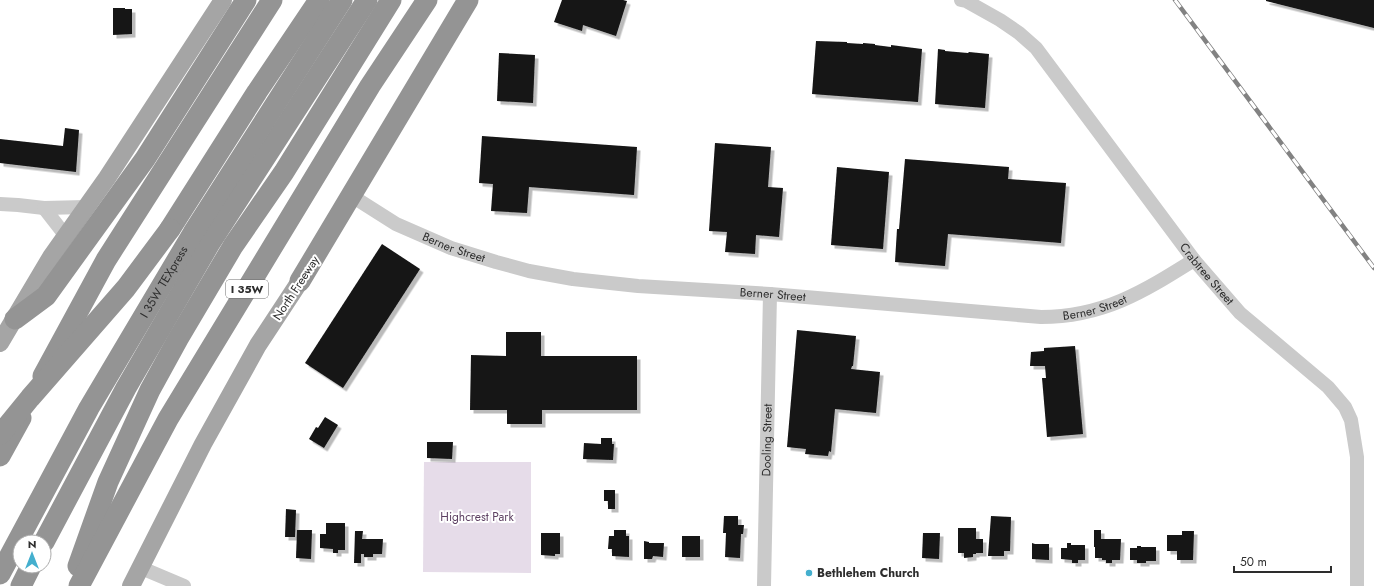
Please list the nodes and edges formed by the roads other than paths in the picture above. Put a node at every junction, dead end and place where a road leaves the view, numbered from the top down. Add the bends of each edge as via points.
1 (223, 0) edge
2 (246, 0) edge
3 (272, 0) edge
4 (319, 0) edge
5 (342, 0) edge
6 (367, 0) edge
7 (392, 0) edge
8 (427, 0) edge
9 (468, 0) edge
10 (479, 0) edge
11 (961, 0) edge
12 (355, 198) junction
13 (0, 204) edge
14 (86, 207) junction
15 (44, 208) junction
16 (65, 236) junction
17 (1194, 260) junction
18 (300, 281) junction
19 (770, 294) junction
20 (15, 318) junction
21 (0, 344) edge
22 (0, 435) edge
23 (0, 456) edge
24 (48, 534) edge
25 (139, 567) junction
26 (0, 574) edge
27 (27, 574) edge
28 (21, 586) edge
29 (72, 586) edge
30 (79, 586) edge
31 (131, 586) edge
32 (184, 586) edge
33 (764, 586) edge
34 (1357, 586) edge

1 - 14 main road
2 - 20 highway via 145,160 46,296
3 - 23 highway via 106,260
4 - 22 highway, bridge via 170,229 126,288
5 - 26 highway, I 35W TEXpress via 189,239 90,408
6 - 24 highway, I 35W TEXpress via 210,243 126,388
7 - 29 highway via 288,165 233,246 150,390 108,482 80,556
8 - 30 highway, I 35W via 370,86 168,419
9 - 18 highway
10 - 12 main road, North Freeway
11 - 17 street, Crabtree Street via 1000,20 1036,48
12 - 18 main road, North Freeway
12 - 19 street, Berner Street via 396,224 451,248 530,271 573,279 638,286
13 - 15 street
14 - 15 street
14 - 16 main road
15 - 16 street
16 - 20 main road
17 - 19 street, Berner Street via 1126,299 1098,310 1061,317
17 - 34 street, Crabtree Street via 1240,313 1328,388 1345,407 1357,457
18 - 25 main road, North Freeway via 250,359
19 - 33 street, Dooling Street
20 - 21 main road
25 - 31 main road, North Freeway
25 - 32 street
27 - 28 highway

